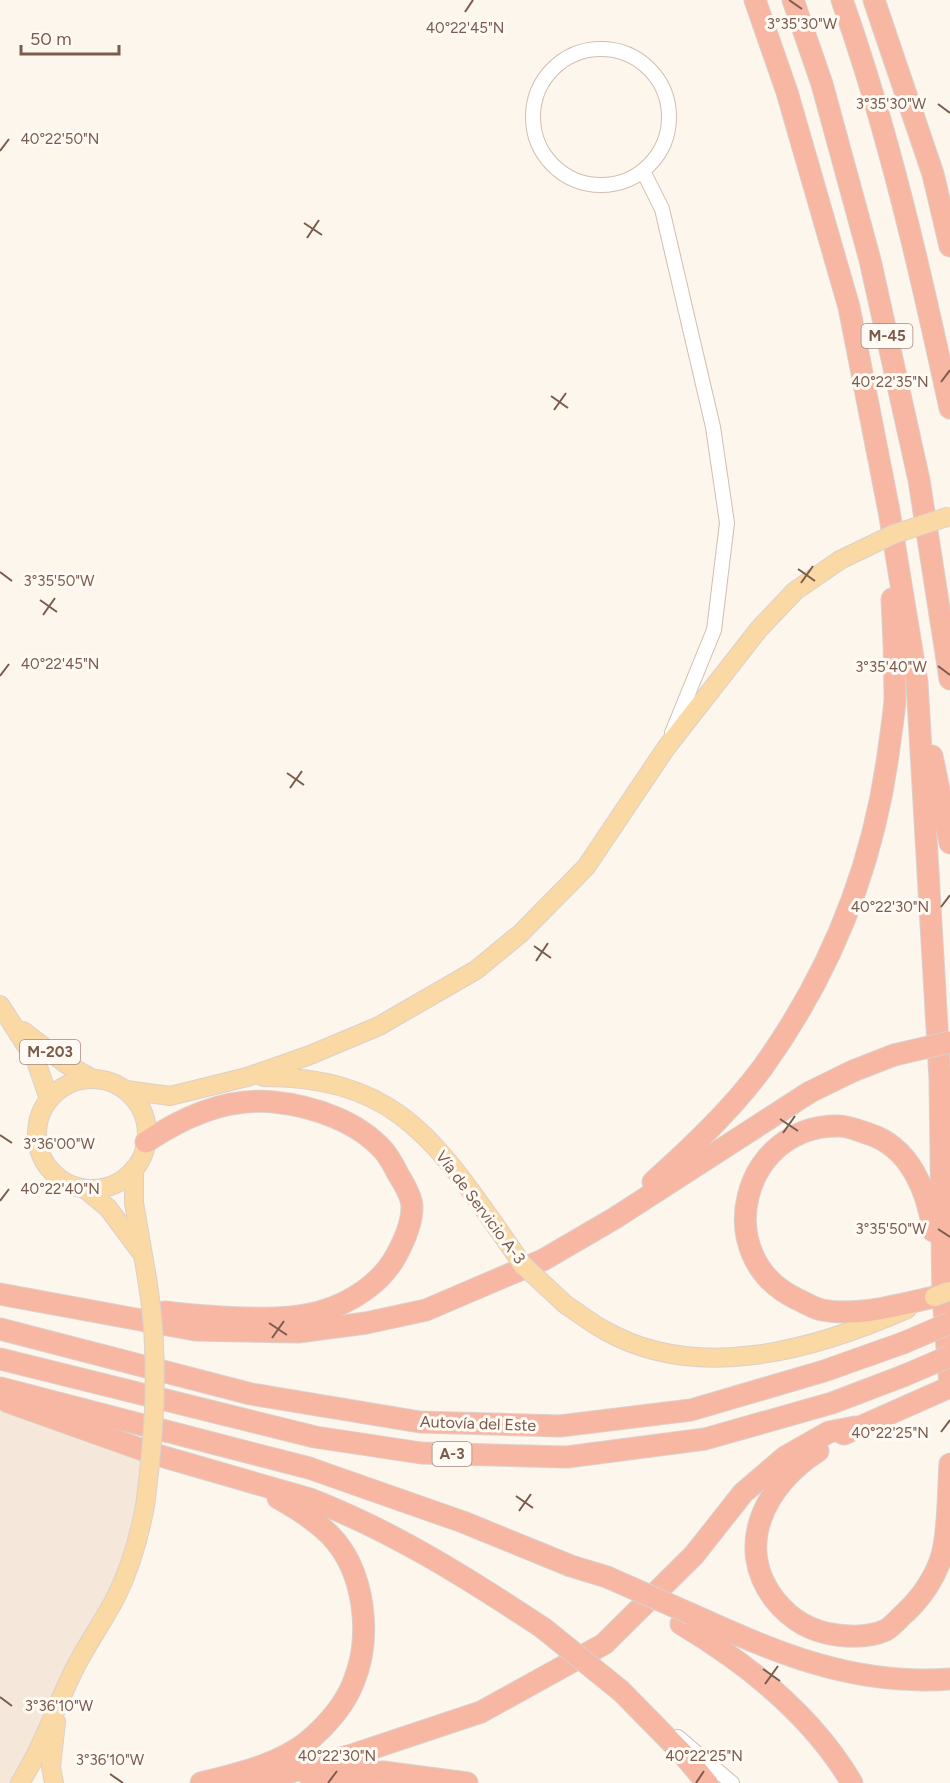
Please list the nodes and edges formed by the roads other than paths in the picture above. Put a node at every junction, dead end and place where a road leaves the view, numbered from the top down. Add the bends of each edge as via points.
1 (755, 0) edge
2 (793, 0) edge
3 (842, 0) edge
4 (874, 0) edge
5 (643, 171) junction
6 (950, 246) edge
7 (950, 408) edge
8 (889, 511) junction
9 (950, 516) edge
10 (950, 679) edge
11 (917, 682) junction
12 (666, 748) junction
13 (950, 843) edge
14 (5, 1012) edge
15 (950, 1042) edge
16 (247, 1077) junction
17 (93, 1079) junction
18 (126, 1090) junction
19 (49, 1099) junction
20 (146, 1142) junction
21 (134, 1169) junction
22 (85, 1189) junction
23 (615, 1218) junction
24 (142, 1255) junction
25 (0, 1294) edge
26 (944, 1304) edge
27 (57, 1306) junction
28 (0, 1329) edge
29 (950, 1356) edge
30 (0, 1359) edge
31 (950, 1386) edge
32 (0, 1388) edge
33 (0, 1399) edge
34 (855, 1427) junction
35 (950, 1464) edge
36 (249, 1481) junction
37 (686, 1619) junction
38 (950, 1679) edge
39 (621, 1691) junction
40 (59, 1706) junction
41 (20, 1783) edge
42 (54, 1783) edge
43 (201, 1783) edge
44 (251, 1783) edge
45 (265, 1783) edge
46 (467, 1783) edge
47 (706, 1783) edge
48 (732, 1783) edge
49 (852, 1783) edge

1 - 8 highway via 787,92 849,307
2 - 10 highway, M-45 via 822,84 870,260 919,480
3 - 7 highway, M-45 via 866,68 915,247
4 - 6 highway via 933,174
5 - 5 street via 657,157 670,119 668,99 648,67 633,56 596,48 574,54 554,67 541,85 534,107 534,130 542,152 557,169 577,181 600,185 622,182
5 - 12 street via 662,209 713,428 727,523 714,630
8 - 11 highway
8 - 23 highway via 895,701 883,798 846,916 808,996 762,1068 692,1146
9 - 12 main road, bridge via 894,534 840,560 795,591 759,629
11 - 13 highway
11 - 26 highway via 940,1079
12 - 16 main road via 586,867 521,933 476,970 379,1026 310,1056
14 - 17 main road, M-203 via 39,1045
14 - 19 main road, M-203 via 36,1061
15 - 23 highway, bridge via 894,1055 810,1092
16 - 18 main road via 170,1096
16 - 26 main road, Vía de Servicio A-3, bridge via 300,1077 338,1084 376,1098 408,1119 459,1173 523,1265 566,1305 605,1331 643,1346 719,1358 777,1352
17 - 18 main road, M-203
17 - 19 main road, M-203 via 69,1084
18 - 20 main road via 140,1108
19 - 22 main road via 40,1114 36,1133 42,1158 59,1179
20 - 21 main road
20 - 27 highway via 176,1122 219,1107 273,1102 320,1113 358,1128 384,1151 412,1206 404,1242 391,1266 370,1288 319,1312 261,1318 78,1304
21 - 22 main road via 122,1180 99,1189
21 - 24 main road via 134,1203
22 - 24 main road via 108,1208
23 - 27 highway via 543,1260 426,1310 366,1323 298,1332 195,1330
24 - 40 main road, bridge via 154,1320 155,1377 153,1443 139,1539 115,1599 71,1676
25 - 27 highway
26 - 26 highway via 863,1312 820,1310 781,1291 753,1259 744,1228 747,1197 758,1168 783,1142 809,1130 840,1125 879,1137 908,1162 925,1189
26 - 28 highway, Autovía del Este / A-3, bridge via 903,1343 824,1371 691,1410 560,1426 420,1422 251,1394
26 - 31 highway
29 - 30 highway, Autovía del Este / A-3, bridge via 832,1403 705,1439 567,1457 422,1453 315,1437
31 - 34 highway
32 - 37 highway via 309,1468 463,1521
33 - 36 highway via 154,1455
34 - 35 highway via 803,1461 780,1483 762,1513 754,1542 763,1584 786,1614 819,1633 856,1637 886,1630 922,1597 942,1555
34 - 44 highway via 829,1431 785,1457 743,1493 694,1555 604,1644 481,1712
36 - 39 highway, bridge via 335,1509 458,1572 543,1628
36 - 43 highway via 301,1511 331,1536 353,1572 363,1610 363,1647 354,1682 340,1707 306,1743 274,1760
37 - 38 highway via 800,1661 854,1675 915,1682
37 - 49 highway via 776,1690 818,1736
39 - 47 highway
39 - 48 street
40 - 41 main road
40 - 42 main road via 51,1767
45 - 46 highway via 384,1772

